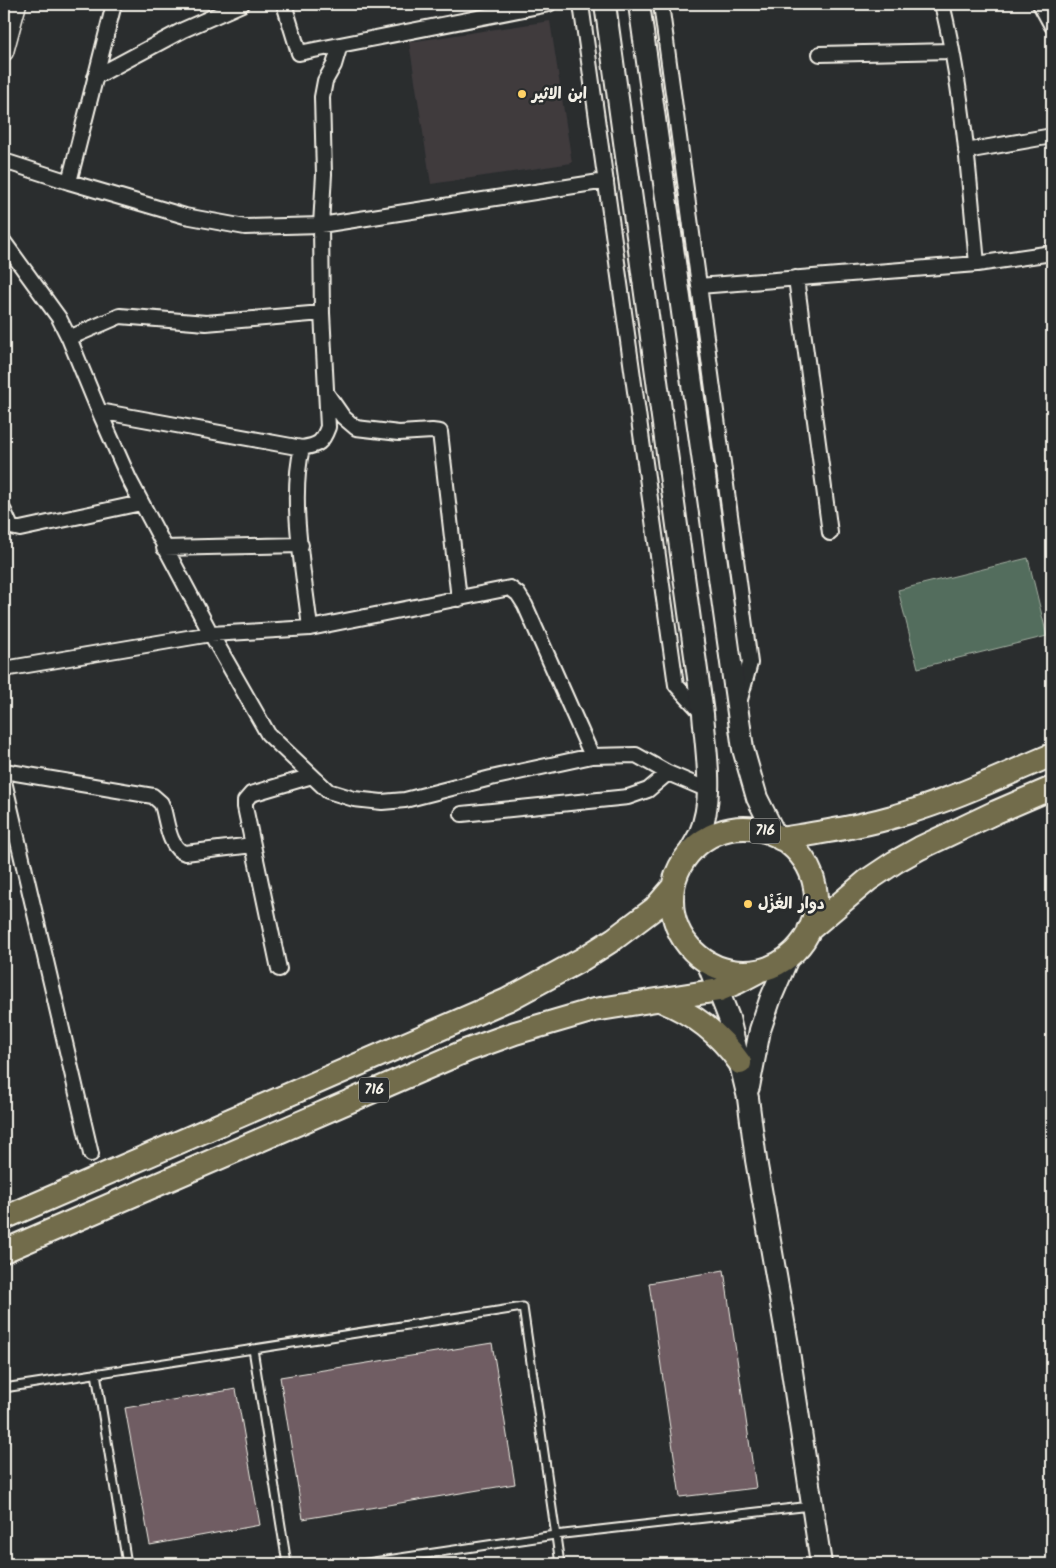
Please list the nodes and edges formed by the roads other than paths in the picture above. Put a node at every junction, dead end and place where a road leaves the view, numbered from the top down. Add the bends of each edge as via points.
1 (17, 4) edge
2 (114, 4) edge
3 (242, 4) edge
4 (284, 4) edge
5 (548, 4) edge
6 (581, 4) edge
7 (605, 4) edge
8 (639, 4) edge
9 (661, 4) edge
10 (942, 4) edge
11 (1040, 4) edge
12 (1052, 26) edge
13 (340, 45) junction
14 (951, 51) junction
15 (4, 52) edge
16 (820, 54) dead end
17 (95, 77) junction
18 (1052, 136) edge
19 (966, 151) junction
20 (4, 161) edge
21 (606, 181) junction
22 (70, 182) junction
23 (320, 225) junction
24 (4, 242) edge
25 (1052, 253) edge
26 (977, 264) junction
27 (796, 278) junction
28 (698, 286) junction
29 (322, 313) junction
30 (69, 338) junction
31 (326, 394) junction
32 (99, 412) junction
33 (302, 448) junction
34 (141, 502) junction
35 (4, 512) edge
36 (830, 533) dead end
37 (300, 545) junction
38 (164, 548) junction
39 (459, 600) junction
40 (310, 628) junction
41 (211, 634) junction
42 (4, 669) edge
43 (737, 711) junction
44 (703, 714) junction
45 (1052, 755) edge
46 (592, 756) junction
47 (4, 771) edge
48 (668, 773) junction
49 (312, 776) junction
50 (4, 780) edge
51 (1052, 788) edge
52 (708, 790) junction
53 (462, 814) dead end
54 (779, 838) junction
55 (253, 845) junction
56 (687, 856) junction
57 (673, 887) junction
58 (810, 930) junction
59 (788, 958) junction
60 (706, 962) junction
61 (279, 969) dead end
62 (757, 972) junction
63 (719, 990) junction
64 (659, 1000) junction
65 (740, 1063) junction
66 (748, 1098) junction
67 (91, 1154) dead end
68 (4, 1218) edge
69 (4, 1251) edge
70 (253, 1349) junction
71 (96, 1373) junction
72 (4, 1388) edge
73 (812, 1506) junction
74 (555, 1535) junction
75 (127, 1564) edge
76 (287, 1564) edge
77 (360, 1564) edge
78 (560, 1564) edge
79 (821, 1564) edge

1 - 15 street
2 - 17 street
3 - 17 street via 183,30
4 - 13 street via 299,53
5 - 13 street
6 - 21 street
7 - 44 main road
8 - 43 main road
9 - 28 street
10 - 14 street
11 - 12 street
13 - 23 street via 322,97 324,174
14 - 16 street
14 - 19 street
17 - 22 street
18 - 19 street
19 - 26 street
20 - 22 street
21 - 23 street
21 - 44 street via 676,685
22 - 23 street via 185,216 245,227
23 - 29 street
24 - 30 street via 59,318
25 - 26 street
26 - 27 street
27 - 28 street
27 - 36 street
28 - 43 street via 750,663
29 - 30 street via 206,323 120,316
29 - 31 street
30 - 32 street
31 - 33 street via 328,427 324,439 315,446
31 - 39 street via 342,417 356,428 440,432
32 - 33 street
32 - 34 street
33 - 37 street via 297,482
34 - 35 street via 20,528 11,527
34 - 38 street
37 - 38 street
37 - 40 street
38 - 41 street
39 - 40 street
39 - 46 street via 510,588 518,594
40 - 41 street
41 - 42 street
41 - 49 street via 268,734
43 - 54 main road via 749,775 757,798
44 - 52 main road
45 - 54 main road, 716 via 906,813 845,829
46 - 48 street via 636,755
46 - 49 street via 405,800 382,802 328,791
47 - 55 street via 153,796 161,803 173,843 180,852
48 - 52 street
48 - 53 street via 648,790 628,797
49 - 55 street via 247,797 245,807
50 - 67 street
51 - 58 main road, 716 via 895,862 868,880
52 - 56 main road via 699,834
54 - 56 main road, 716 via 765,831 731,829 714,834
54 - 58 main road, 716 via 795,849 813,879 815,914
55 - 61 street
56 - 57 main road, 716
57 - 60 main road, 716 via 672,905 682,938
57 - 68 main road, 716 via 651,911 614,939 506,1000
58 - 59 main road, 716
59 - 62 main road, 716
59 - 66 main road via 760,1030
60 - 62 main road, 716 via 722,970
60 - 63 main road
62 - 63 main road, 716
63 - 64 main road, 716
63 - 65 main road
64 - 65 main road via 678,1007 708,1026
64 - 69 main road, 716 via 562,1018 468,1050
65 - 66 main road
66 - 73 main road
70 - 71 lane
70 - 74 lane via 522,1307
70 - 76 lane
71 - 72 lane
71 - 75 lane
73 - 74 lane
73 - 79 main road
74 - 77 lane
74 - 78 lane

